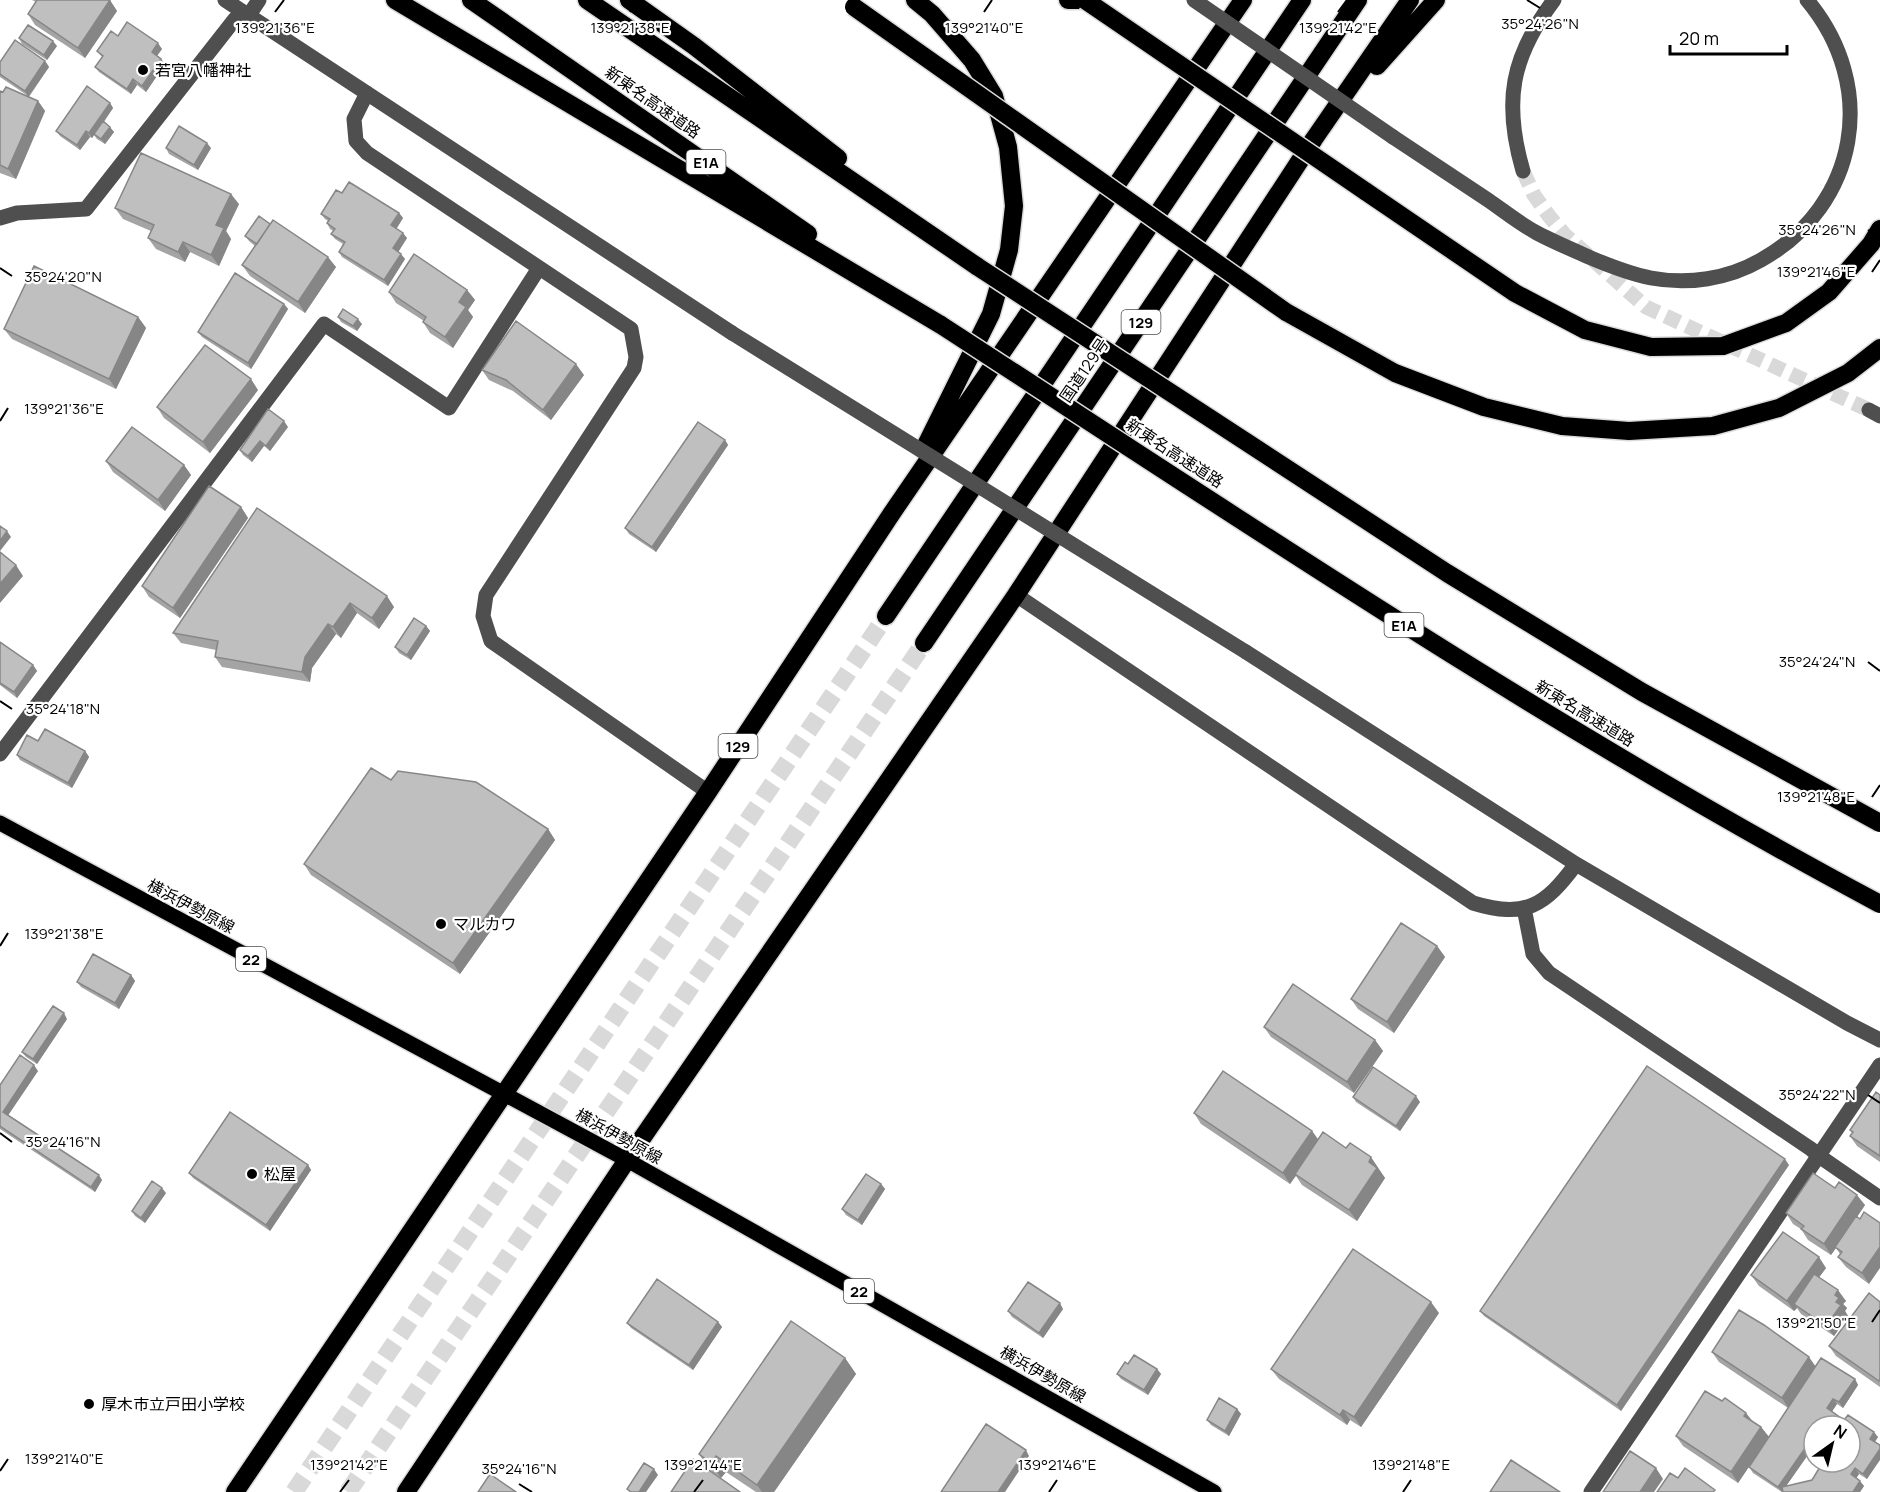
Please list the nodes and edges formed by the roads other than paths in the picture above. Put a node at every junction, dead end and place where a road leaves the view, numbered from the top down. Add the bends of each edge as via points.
1 (225, 0) edge
2 (259, 0) edge
3 (395, 0) edge
4 (471, 0) edge
5 (587, 0) edge
6 (629, 0) edge
7 (915, 0) edge
8 (1068, 0) edge
9 (1086, 0) edge
10 (1194, 0) edge
11 (1243, 0) edge
12 (1302, 0) edge
13 (1358, 0) edge
14 (1410, 0) edge
15 (1436, 0) edge
16 (1554, 0) edge
17 (1807, 0) edge
18 (849, 3) edge
19 (249, 15) junction
20 (367, 93) junction
21 (1314, 139) junction
22 (1523, 171) tunnel mouth
23 (0, 218) edge
24 (1880, 229) edge
25 (978, 267) junction
26 (539, 268) junction
27 (941, 325) junction
28 (1880, 348) edge
29 (892, 513) junction
30 (1016, 595) junction
31 (886, 616) tunnel mouth
32 (924, 643) tunnel mouth
33 (0, 754) edge
34 (708, 792) junction
35 (0, 823) edge
36 (1880, 823) edge
37 (1576, 864) junction
38 (1880, 904) edge
39 (1524, 908) junction
40 (1880, 1040) edge
41 (1880, 1065) edge
42 (503, 1094) junction
43 (1819, 1156) junction
44 (627, 1160) junction
45 (1880, 1198) edge
46 (235, 1492) edge
47 (406, 1492) edge
48 (1214, 1492) edge
49 (1591, 1492) edge

1 - 19 street
2 - 19 street
3 - 27 highway
4 - 27 highway, 新東名高速道路 / E1A
5 - 25 highway
6 - 25 highway
7 - 29 highway via 972,60 994,96 1008,147 1014,206 1009,250 992,314
8 - 9 highway
9 - 24 highway, bridge via 1515,293 1585,330 1651,346 1723,346 1786,323 1829,292 1872,244
10 - 17 street, bridge via 1536,232 1599,261 1651,278 1680,281 1726,275 1782,248 1808,224 1838,176 1845,156 1850,111 1847,80 1830,31
11 - 29 highway, 129
12 - 31 highway, 国道129号 / 129
13 - 32 highway, 国道129号 / 129
14 - 21 highway, 129
15 - 21 highway
16 - 22 street via 1530,36 1515,78 1512,121
18 - 28 highway, bridge via 1286,312 1395,373 1484,407 1562,426 1629,431 1713,426 1779,408 1848,373
19 - 20 street
19 - 23 street via 235,19 86,208 17,213
20 - 26 street via 354,119 356,141 361,147
20 - 37 street, bridge via 732,333 1246,652
21 - 30 highway, 129
25 - 36 highway, bridge via 1447,573 1642,692
26 - 33 street via 449,408 324,324
26 - 34 street via 631,329 636,357 634,368 486,595 483,616 491,641
27 - 38 highway, 新東名高速道路 / E1A, bridge via 1414,632 1612,753
29 - 34 highway, 129
30 - 39 street via 1473,903 1492,908
30 - 44 highway, 129
34 - 42 highway, 129
35 - 42 main road, 横浜伊勢原線 / 22
37 - 39 street via 1547,898
37 - 40 street
39 - 43 street via 1533,954 1549,973
41 - 43 street
42 - 44 main road, 横浜伊勢原線 / 22
42 - 46 highway, 129
43 - 45 street
43 - 49 street
44 - 47 highway, 129
44 - 48 main road, 横浜伊勢原線 / 22

